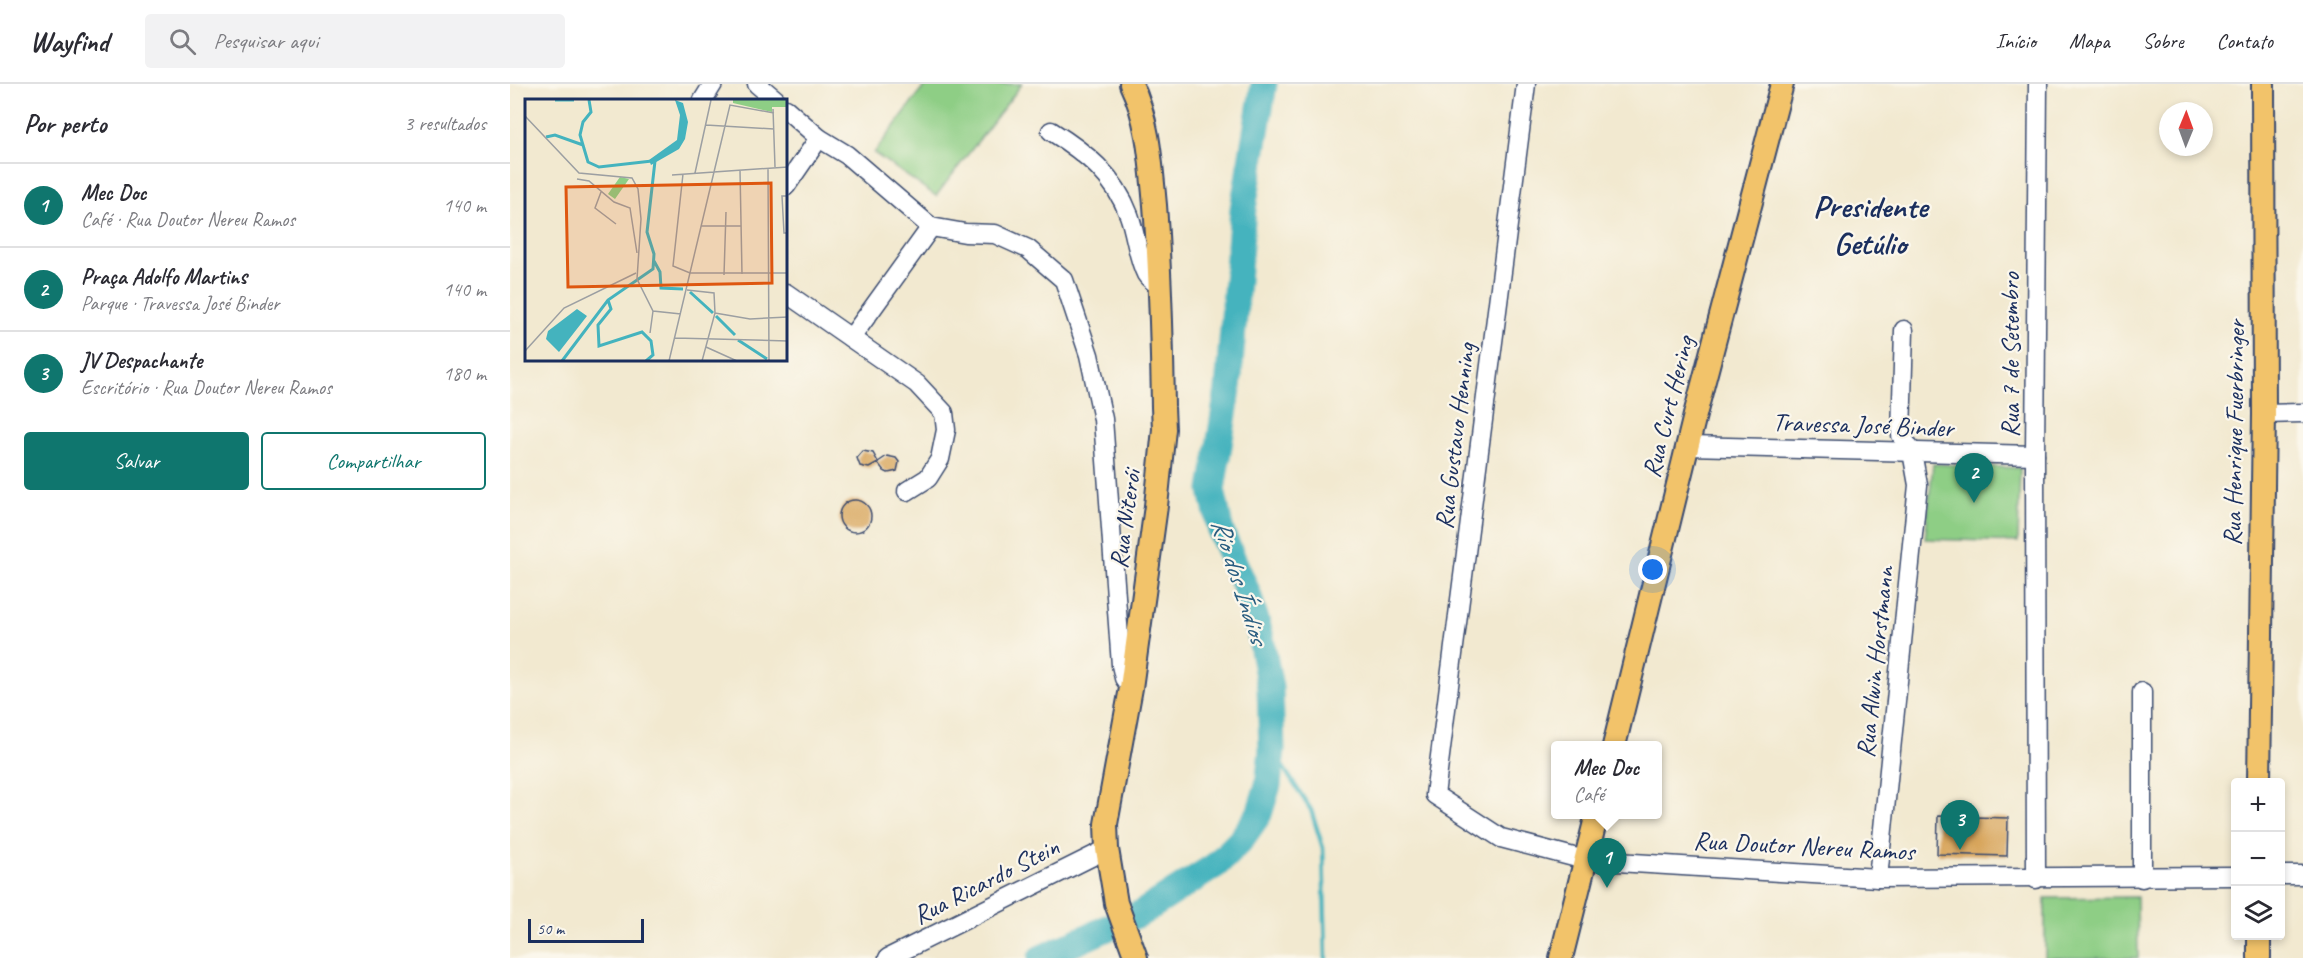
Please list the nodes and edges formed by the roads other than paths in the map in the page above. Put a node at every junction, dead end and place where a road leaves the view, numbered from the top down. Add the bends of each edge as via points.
1 (713, 84) edge
2 (757, 84) edge
3 (1131, 84) edge
4 (1526, 84) edge
5 (1782, 84) edge
6 (2038, 84) edge
7 (2263, 84) edge
8 (704, 99) edge
9 (775, 99) edge
10 (788, 111) edge
11 (1051, 131) dead end
12 (819, 138) junction
13 (788, 183) edge
14 (931, 227) junction
15 (1160, 286) junction
16 (788, 294) edge
17 (1904, 330) dead end
18 (850, 338) junction
19 (2303, 412) edge
20 (2264, 414) junction
21 (1689, 446) junction
22 (1912, 452) junction
23 (2035, 455) junction
24 (907, 491) dead end
25 (1131, 688) junction
26 (2142, 692) dead end
27 (1615, 741) edge
28 (2259, 778) edge
29 (1435, 795) joint
30 (1596, 819) edge
31 (1107, 849) junction
32 (1586, 860) junction
33 (2285, 875) edge
34 (2303, 875) edge
35 (2231, 876) edge
36 (1878, 878) junction
37 (2142, 878) junction
38 (2036, 879) junction
39 (2259, 940) edge
40 (888, 958) edge
41 (1136, 958) edge
42 (1561, 958) edge
43 (2259, 958) edge

1 - 8 street
2 - 9 street
3 - 15 main road, Rua Niterói via 1143,114 1148,147
4 - 29 street, Rua Gustavo Henning
5 - 21 main road, Rua Curt Hering
6 - 23 street, Rua 7 de Setembro
7 - 20 main road, Rua Henrique Fuerbringer
10 - 12 street
11 - 15 street via 1089,156 1112,181 1130,216 1147,276
12 - 13 street
12 - 14 street via 847,155
14 - 18 street
14 - 25 street via 995,234 1028,249 1064,280 1089,355 1103,419 1121,665
15 - 25 main road, Rua Niterói via 1164,429
16 - 18 street
17 - 22 street, Rua Alwin Horstmann via 1901,435
18 - 24 street via 917,384 944,414 946,430 939,459 928,478
19 - 20 street
20 - 28 main road, Rua Henrique Fuerbringer
21 - 22 street, Travessa José Binder
21 - 27 main road, Rua Curt Hering
22 - 23 street, Travessa José Binder
22 - 36 street, Rua Alwin Horstmann via 1918,484
23 - 38 street, Rua 7 de Setembro
25 - 31 main road, Rua Niterói via 1106,824
26 - 37 street
29 - 32 street, Rua Doutor Nereu Ramos via 1501,838
30 - 32 main road
31 - 40 street, Rua Ricardo Stein
31 - 41 main road, Rua Niterói via 1116,903
32 - 36 street, Rua Doutor Nereu Ramos
32 - 42 main road
33 - 34 street
35 - 37 street, Rua Doutor Nereu Ramos
36 - 38 street, Rua Doutor Nereu Ramos
37 - 38 street, Rua Doutor Nereu Ramos
39 - 43 main road

